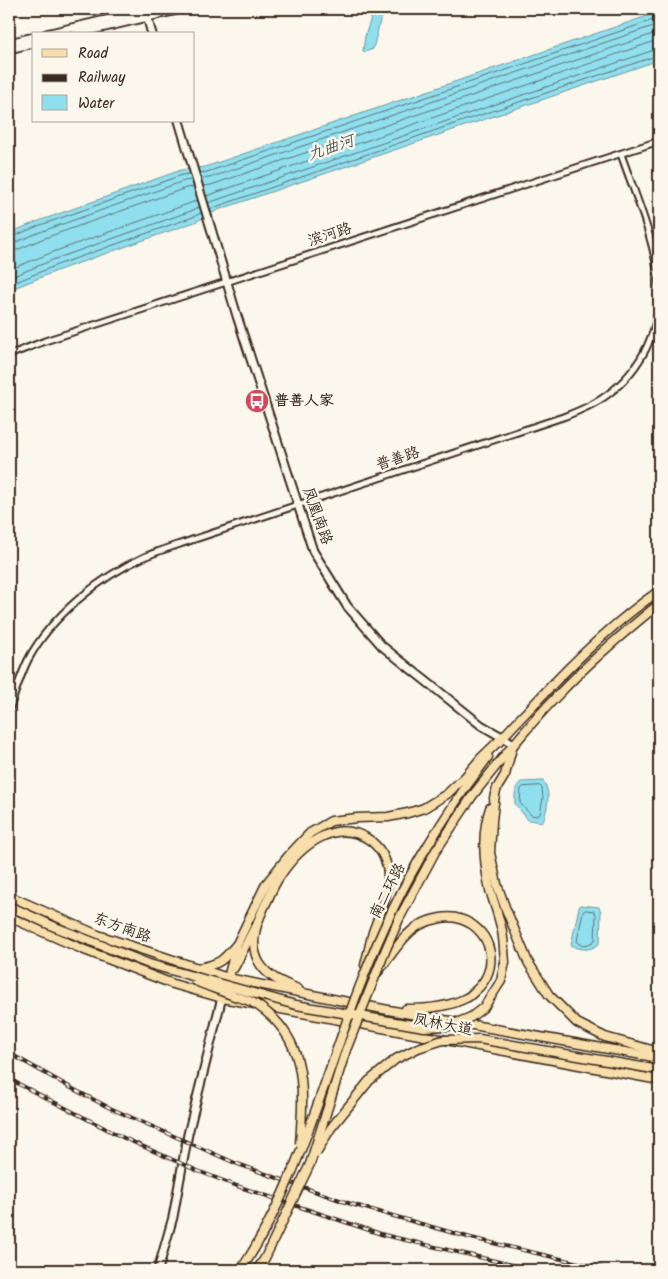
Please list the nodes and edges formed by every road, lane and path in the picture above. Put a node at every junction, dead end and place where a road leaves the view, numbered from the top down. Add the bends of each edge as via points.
1 (182, 9) edge
2 (147, 11) edge
3 (55, 32) edge
4 (81, 32) edge
5 (152, 32) edge
6 (32, 37) edge
7 (9, 42) edge
8 (32, 44) edge
9 (9, 49) edge
10 (179, 122) edge
11 (659, 141) edge
12 (620, 154) junction
13 (227, 282) junction
14 (9, 355) edge
15 (298, 505) junction
16 (659, 591) edge
17 (659, 604) edge
18 (9, 710) edge
19 (502, 738) junction
20 (514, 744) junction
21 (494, 886) junction
22 (9, 896) edge
23 (9, 906) edge
24 (9, 917) edge
25 (258, 919) junction
26 (237, 944) junction
27 (149, 964) junction
28 (196, 968) junction
29 (374, 976) junction
30 (228, 978) junction
31 (363, 978) junction
32 (311, 994) junction
33 (222, 998) junction
34 (388, 1010) junction
35 (659, 1052) edge
36 (659, 1058) edge
37 (659, 1070) edge
38 (659, 1080) edge
39 (299, 1156) junction
40 (310, 1164) junction
41 (158, 1270) edge
42 (241, 1270) edge
43 (257, 1270) edge

1 - 2 street
2 - 3 street
2 - 4 street
2 - 5 street
6 - 7 street
8 - 9 street
10 - 13 street, 凤凰南路
11 - 12 street, 滨河路
12 - 13 street, 滨河路
12 - 15 street, 普善路 via 650,238 659,286 659,309 652,334 643,356 625,378 608,395 563,417
13 - 14 street, 滨河路
13 - 15 street, 凤凰南路
15 - 18 street, 普善路 via 145,556 102,580 58,619 40,641 28,660
15 - 19 street, 凤凰南路 via 314,551 347,606 382,646
16 - 19 main road, 南二环路 via 576,661
17 - 20 main road, 南二环路 via 582,670
19 - 20 street, 凤凰南路
19 - 26 main road via 466,777 424,808 388,817 331,821 310,833 266,884
19 - 31 main road, 南二环路, bridge via 427,846 390,914
20 - 21 main road via 486,819 484,854
20 - 29 main road, 南二环路, bridge via 473,795 431,861
21 - 27 main road, bridge via 504,946 501,981 484,1007 449,1026 424,1027 296,1005
21 - 35 main road via 528,962 549,995 577,1023 606,1037
22 - 28 main road, 东方南路 via 98,935
23 - 27 main road, bridge
24 - 33 main road via 173,984
25 - 30 main road
25 - 31 main road, bridge via 278,877 297,854 319,838 336,832 352,832 366,838 378,847 386,861 388,877
25 - 32 main road via 254,934 260,964 273,978
26 - 28 main road via 216,964
26 - 30 main road
27 - 39 main road, bridge via 250,1001 278,1022 289,1036 302,1080
28 - 30 main road, 东方南路
29 - 34 main road, bridge via 400,942 418,925 437,918 459,918 472,924 483,934 489,946 489,973 481,987 467,998 424,1009
29 - 40 main road, 南二环路, bridge via 346,1050
30 - 32 main road, 凤林大道
30 - 33 street
31 - 39 main road, 南二环路, bridge
32 - 34 main road, 凤林大道
33 - 38 main road, 凤林大道
33 - 41 street
34 - 36 main road, 凤林大道
37 - 40 main road, bridge via 479,1040 443,1040 396,1059 369,1081 331,1128
39 - 42 main road, 南二环路, bridge via 254,1250
40 - 43 main road, 南二环路, bridge

